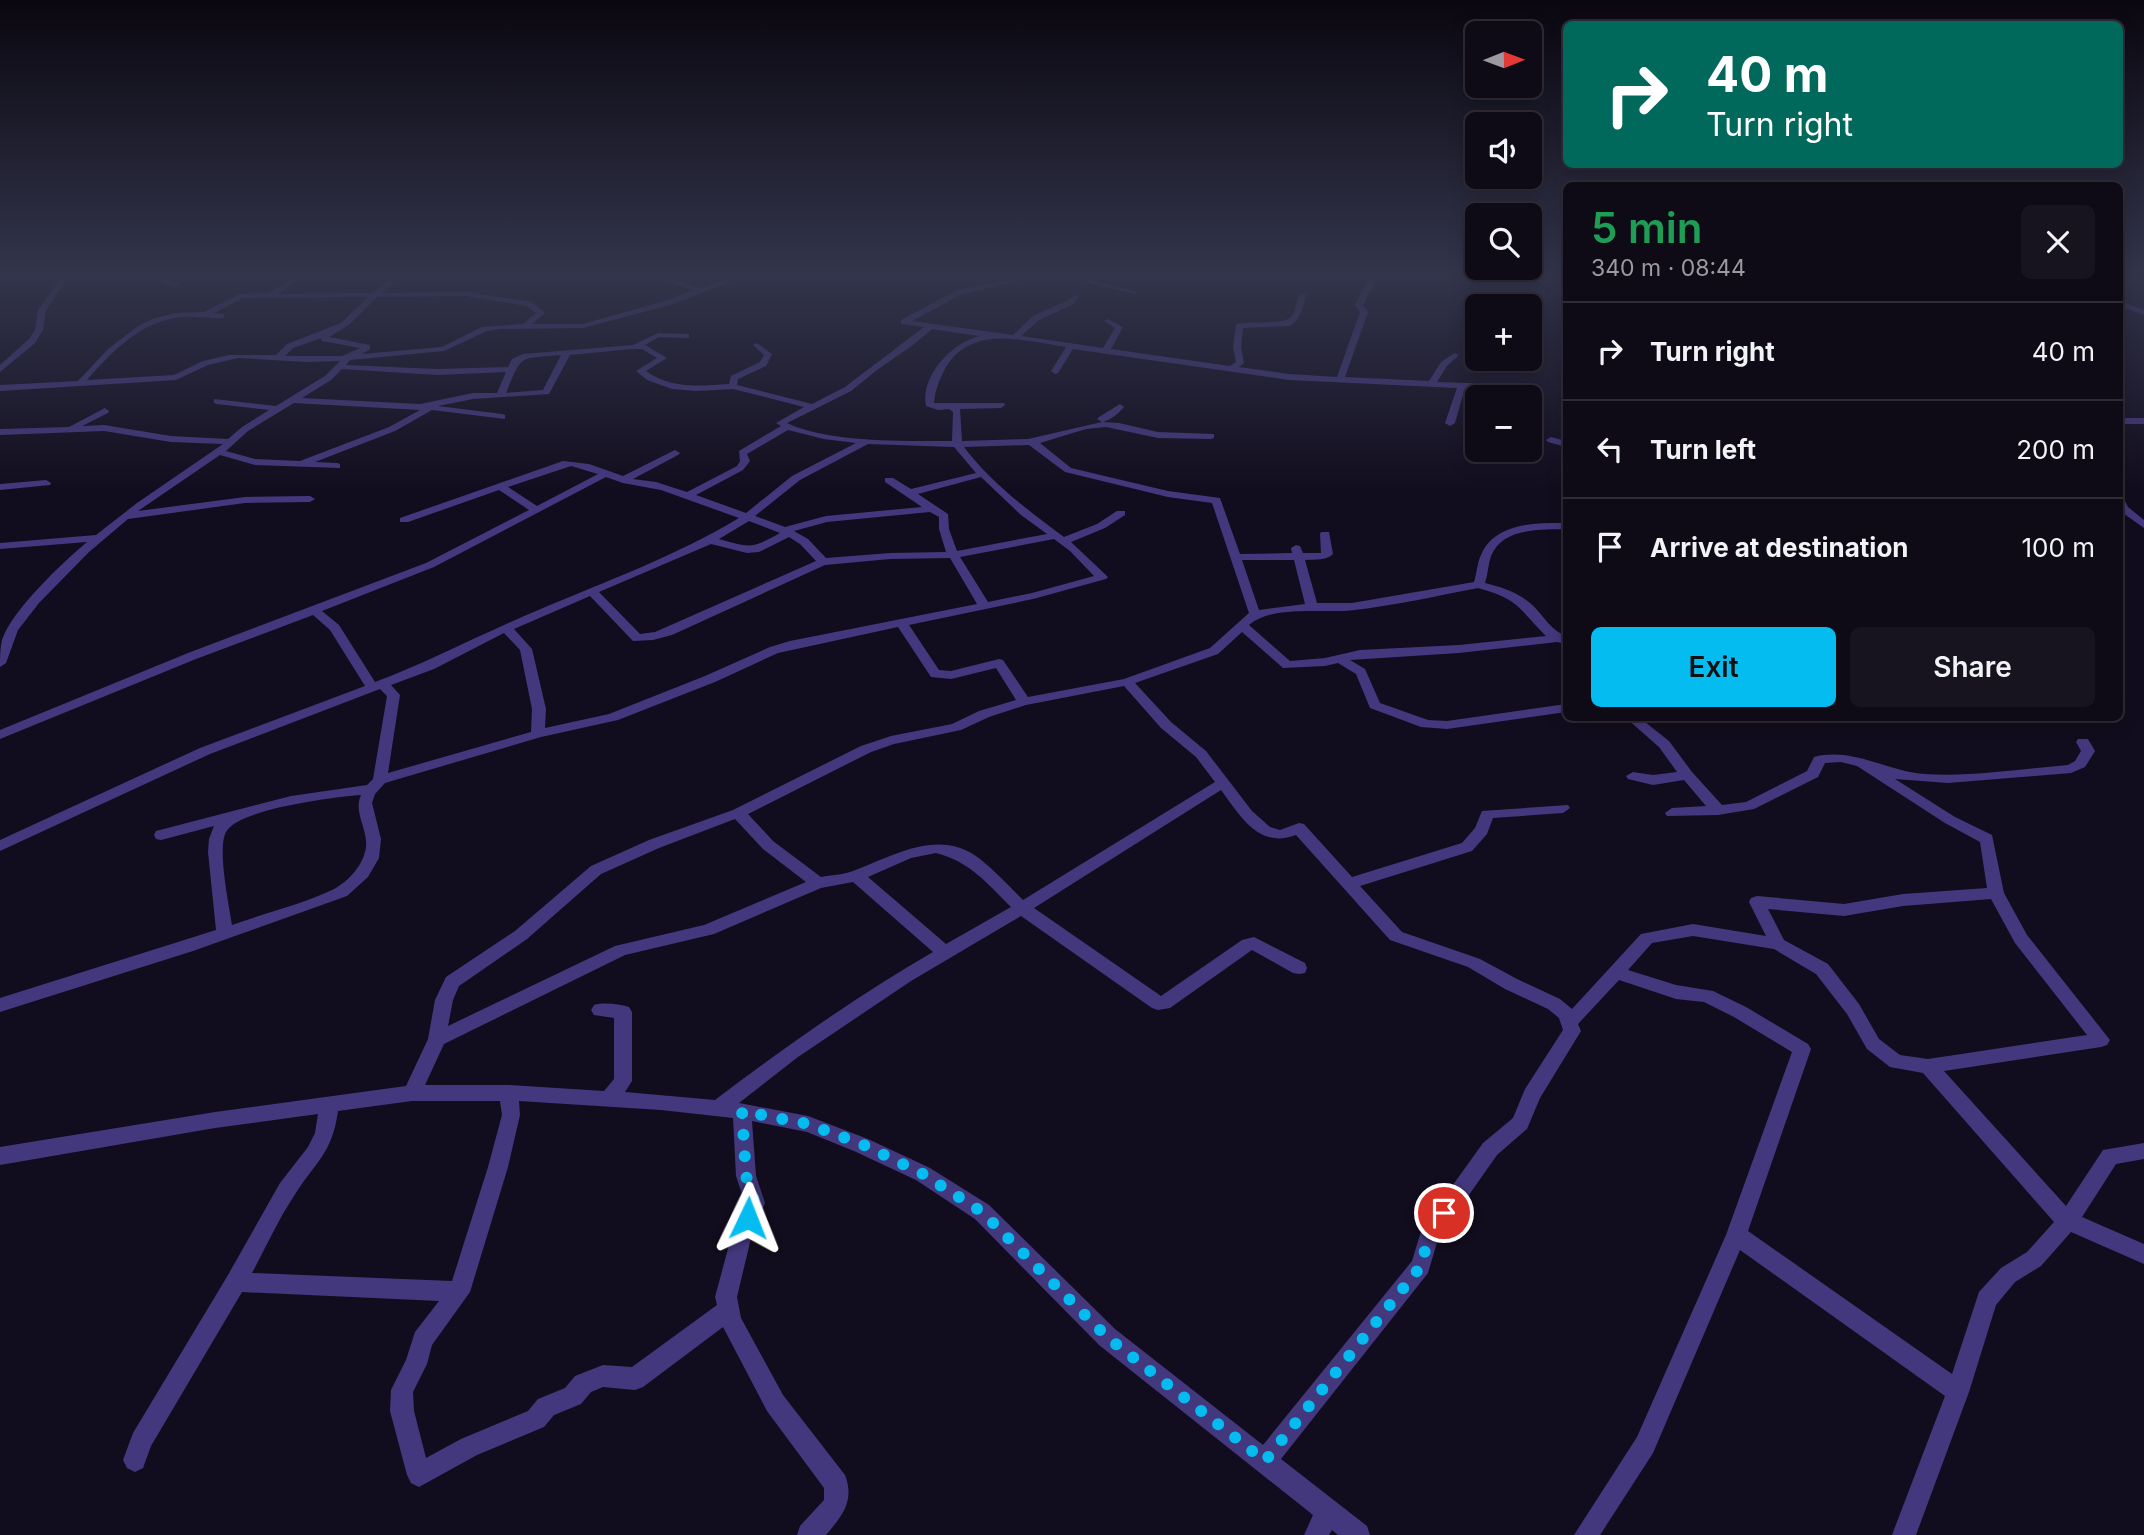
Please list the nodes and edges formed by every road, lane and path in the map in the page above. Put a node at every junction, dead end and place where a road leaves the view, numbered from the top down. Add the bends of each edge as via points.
1 (1071, 346) edge
2 (26, 347) edge
3 (115, 347) edge
4 (289, 347) edge
5 (365, 347) edge
6 (449, 347) edge
7 (632, 347) joint
8 (759, 347) edge
9 (909, 347) edge
10 (959, 347) edge
11 (1077, 347) edge
12 (1108, 347) edge
13 (1237, 347) edge
14 (1351, 347) edge
15 (1106, 350) junction
16 (567, 352) junction
17 (1455, 355) dead end
18 (279, 357) junction
19 (348, 358) junction
20 (340, 366) junction
21 (0, 369) edge
22 (511, 369) junction
23 (1231, 369) junction
24 (1055, 371) dead end
25 (1340, 381) junction
26 (80, 383) junction
27 (1431, 384) junction
28 (1462, 385) junction
29 (1465, 385) edge
30 (733, 386) junction
31 (0, 388) edge
32 (500, 396) junction
33 (293, 400) junction
34 (217, 401) dead end
35 (1001, 405) dead end
36 (816, 407) junction
37 (952, 407) junction
38 (1120, 407) dead end
39 (428, 408) junction
40 (278, 409) junction
41 (105, 411) dead end
42 (502, 417) dead end
43 (2123, 421) edge
44 (2144, 421) edge
45 (1105, 422) junction
46 (1450, 423) dead end
47 (785, 428) junction
48 (69, 429) junction
49 (0, 432) edge
50 (1211, 436) dead end
51 (1550, 440) dead end
52 (230, 442) junction
53 (865, 442) junction
54 (1031, 442) junction
55 (1563, 443) edge
56 (957, 444) junction
57 (219, 452) junction
58 (675, 453) dead end
59 (304, 463) junction
60 (337, 466) dead end
61 (605, 474) junction
62 (982, 474) junction
63 (623, 480) junction
64 (889, 480) dead end
65 (46, 482) dead end
66 (0, 487) edge
67 (502, 487) junction
68 (913, 492) junction
69 (687, 496) junction
70 (310, 499) dead end
71 (2123, 505) edge
72 (930, 509) junction
73 (533, 512) junction
74 (1121, 513) dead end
75 (749, 516) junction
76 (123, 517) junction
77 (404, 520) dead end
78 (2144, 525) edge
79 (1563, 526) edge
80 (786, 532) junction
81 (1325, 534) dead end
82 (96, 538) junction
83 (1059, 538) junction
84 (709, 540) junction
85 (0, 546) edge
86 (1297, 551) junction
87 (953, 555) junction
88 (1236, 557) junction
89 (823, 562) junction
90 (1478, 585) junction
91 (592, 591) junction
92 (984, 606) junction
93 (1312, 607) junction
94 (315, 611) junction
95 (1255, 614) junction
96 (901, 622) junction
97 (1242, 625) junction
98 (506, 628) junction
99 (664, 636) junction
100 (1561, 639) edge
101 (676, 644) dead end
102 (1340, 659) junction
103 (0, 663) edge
104 (1127, 682) junction
105 (377, 686) junction
106 (1024, 702) junction
107 (1563, 708) edge
108 (1636, 721) edge
109 (538, 734) junction
110 (0, 735) edge
111 (2083, 743) dead end
112 (1863, 765) junction
113 (1687, 775) junction
114 (1633, 776) dead end
115 (1223, 783) junction
116 (375, 785) junction
117 (1563, 808) dead end
118 (1718, 810) junction
119 (738, 813) junction
120 (1672, 813) dead end
121 (239, 815) junction
122 (161, 835) dead end
123 (0, 846) edge
124 (853, 877) junction
125 (818, 883) junction
126 (1349, 884) junction
127 (1996, 893) junction
128 (1022, 908) junction
129 (225, 934) junction
130 (1778, 944) junction
131 (945, 953) junction
132 (1298, 968) dead end
133 (1616, 972) junction
134 (0, 1004) edge
135 (600, 1010) dead end
136 (1570, 1022) junction
137 (437, 1039) junction
138 (1928, 1066) junction
139 (412, 1093) junction
140 (509, 1093) junction
141 (609, 1099) junction
142 (329, 1105) junction
143 (719, 1108) junction
144 (742, 1111) junction
145 (2144, 1151) edge
146 (0, 1156) edge
147 (2068, 1221) junction
148 (1736, 1235) junction
149 (2144, 1254) edge
150 (236, 1282) junction
151 (459, 1292) junction
152 (728, 1310) junction
153 (1958, 1392) junction
154 (135, 1460) dead end
155 (1265, 1461) junction
156 (1329, 1511) junction
157 (809, 1535) edge
158 (1316, 1535) edge
159 (1358, 1535) edge
160 (1586, 1535) edge
161 (1904, 1535) edge

1 - 24 street
2 - 21 street
3 - 26 street
4 - 18 street
5 - 19 street
6 - 19 street
7 - 16 street
7 - 30 street via 650,349 663,358 640,371 650,380 697,390
8 - 30 street via 768,354 763,364 734,378
9 - 36 street
10 - 37 street via 932,385 929,404
11 - 15 street
12 - 15 street
13 - 23 street via 1240,363
14 - 25 street
15 - 23 street
16 - 22 street via 523,356
16 - 32 street via 546,392
17 - 27 street
18 - 19 street
18 - 26 street via 238,356 201,362 176,377
19 - 20 street
20 - 22 street via 470,373
20 - 33 street
22 - 32 street
23 - 25 street
25 - 27 street
26 - 31 street
27 - 28 street
28 - 29 street
28 - 46 street
30 - 36 street
32 - 39 street via 441,400
33 - 39 street
33 - 40 street
34 - 40 street
35 - 37 street
36 - 47 street via 783,420
37 - 56 street via 957,411
38 - 45 street
39 - 42 street
39 - 59 street via 392,429
40 - 52 street
41 - 48 street
43 - 44 street
45 - 50 street via 1158,435
45 - 54 street
47 - 53 street
47 - 69 street via 742,453 745,461 740,468
48 - 49 street
48 - 52 street via 104,428 171,439
51 - 55 street
52 - 57 street
53 - 56 street
53 - 75 street via 796,478
54 - 56 street
54 - 88 street via 1068,470 1168,494 1216,500
56 - 62 street
57 - 59 street via 255,462
57 - 76 street
58 - 63 street
59 - 60 street
61 - 63 street
61 - 67 street via 571,463
61 - 73 street
62 - 68 street
62 - 83 street
63 - 69 street
64 - 68 street
65 - 66 street
67 - 73 street via 529,504
67 - 77 street
68 - 72 street
69 - 75 street
70 - 76 street via 245,500
71 - 78 street
72 - 80 street via 826,519
72 - 87 street via 944,516
73 - 94 street via 430,565
74 - 83 street via 1101,526
75 - 80 street
75 - 84 street
76 - 82 street
79 - 90 street via 1500,536 1487,552
80 - 84 street via 759,549
80 - 89 street via 817,552
81 - 86 street via 1328,554
82 - 85 street
82 - 103 street via 69,562 12,631
83 - 87 street
83 - 92 street via 1102,577
84 - 91 street
86 - 88 street
86 - 93 street
87 - 89 street
87 - 92 street
88 - 95 street
89 - 99 street via 677,626
90 - 93 street via 1352,607
90 - 100 street via 1507,593 1526,605
91 - 98 street
91 - 99 street via 637,638
92 - 96 street
93 - 95 street
94 - 105 street via 335,628 355,663
94 - 110 street
95 - 97 street
96 - 106 street via 935,674 951,675 999,663
96 - 109 street via 774,650 645,706
97 - 102 street via 1287,664
97 - 104 street via 1214,651
98 - 105 street
98 - 109 street via 526,649 539,709
99 - 101 street
100 - 102 street
102 - 107 street via 1361,672 1376,705 1426,724
104 - 106 street
104 - 115 street via 1166,725 1201,754
105 - 116 street via 394,695
105 - 123 street via 205,751
106 - 119 street via 956,727 866,749
108 - 113 street via 1664,744
109 - 116 street
111 - 112 street via 2088,751 2071,769 1926,779
112 - 118 street via 1849,758 1827,757 1819,760 1814,774 1749,806
112 - 127 street via 1987,839
113 - 114 street via 1653,780
113 - 118 street
115 - 126 street via 1265,831 1281,835 1299,828
115 - 128 street
116 - 121 street
116 - 129 street via 365,803 375,839 371,862 358,880 341,892
117 - 126 street via 1487,814 1482,830 1467,847
118 - 120 street
119 - 125 street via 768,845
119 - 137 street via 596,870 531,927 452,982
121 - 122 street
121 - 129 street via 221,826 216,842
124 - 125 street
124 - 128 street via 906,854 936,848 973,861
124 - 131 street
125 - 137 street via 708,930 621,950
126 - 136 street via 1396,936 1474,962 1554,1004
127 - 130 street via 1844,909 1757,902
127 - 138 street via 2021,939 2101,1040
128 - 131 street
128 - 132 street via 1157,1003 1164,1003 1248,944
129 - 134 street
130 - 133 street via 1693,930 1668,933 1647,938
130 - 138 street via 1822,969 1873,1044 1896,1062
131 - 143 street via 792,1052
133 - 136 street
133 - 148 street via 1676,992 1707,996 1802,1049
135 - 141 street via 623,1012 623,1081
136 - 155 street via 1572,1031 1520,1123 1490,1149 1429,1235 1421,1266
137 - 139 street
138 - 147 street
139 - 140 street
139 - 142 street
140 - 141 street
140 - 151 street via 511,1115 502,1154
141 - 143 street
142 - 146 street
142 - 150 street via 316,1153 287,1189
143 - 144 street
144 - 152 street via 746,1176 755,1203 741,1234 726,1297
144 - 155 street via 808,1124 862,1144 923,1174 982,1212 1107,1337
145 - 147 street via 2110,1156
147 - 149 street
147 - 153 street via 2034,1259 2008,1275 1987,1299
148 - 153 street
148 - 160 street via 1645,1446
150 - 151 street
150 - 154 street via 141,1441
151 - 152 street via 423,1340 402,1390 402,1411 419,1475 469,1447 536,1419 546,1407 573,1396 583,1384 603,1376 635,1379
152 - 157 street via 775,1403 836,1484 836,1505
153 - 161 street
155 - 156 street
156 - 158 street
156 - 159 street

